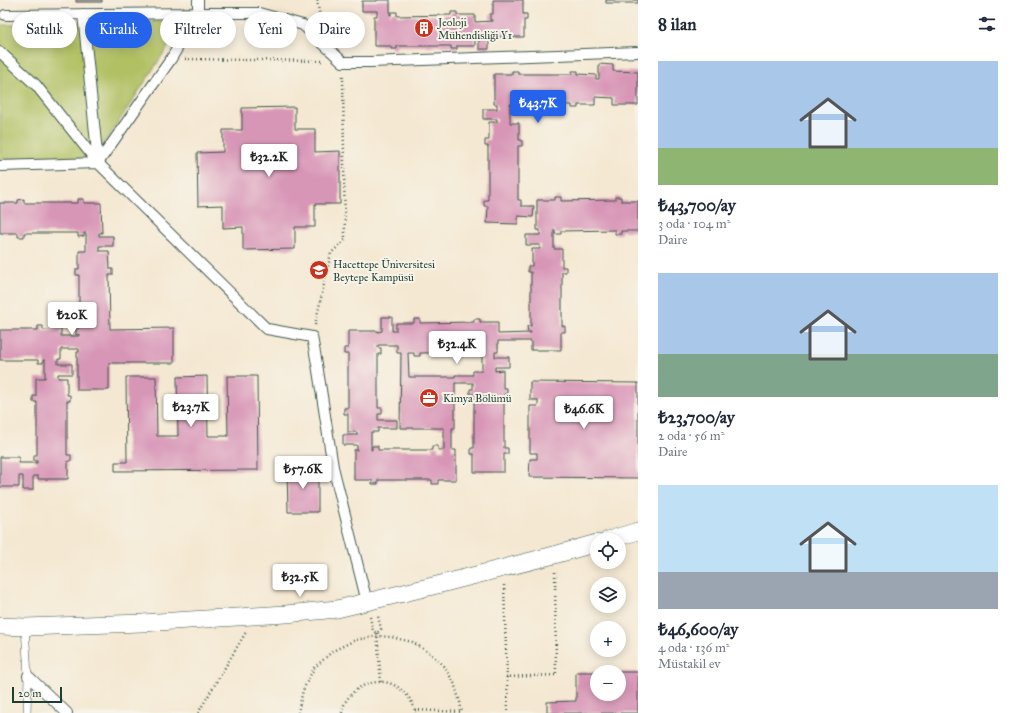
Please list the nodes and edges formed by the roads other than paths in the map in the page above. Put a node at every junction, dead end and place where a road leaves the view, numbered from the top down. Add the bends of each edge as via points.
1 (198, 0) edge
2 (198, 12) edge
3 (160, 13) edge
4 (236, 13) edge
5 (84, 14) junction
6 (4, 15) dead end
7 (177, 48) edge
8 (0, 52) edge
9 (638, 52) edge
10 (98, 163) junction
11 (0, 166) edge
12 (638, 531) edge
13 (626, 535) edge
14 (590, 545) edge
15 (368, 610) junction
16 (0, 626) edge
17 (25, 627) junction
18 (28, 676) junction
19 (27, 713) edge
20 (67, 713) edge

1 - 2 street
3 - 5 street
4 - 9 street via 259,13 303,25 343,62
5 - 6 street
5 - 10 street
7 - 10 street
8 - 10 street via 36,85
10 - 11 street
10 - 15 street via 267,329 312,337 333,467
12 - 13 street
14 - 15 street via 455,581
15 - 17 street via 337,608 286,614 142,623
16 - 17 street
17 - 18 lane
18 - 19 lane
18 - 20 street

